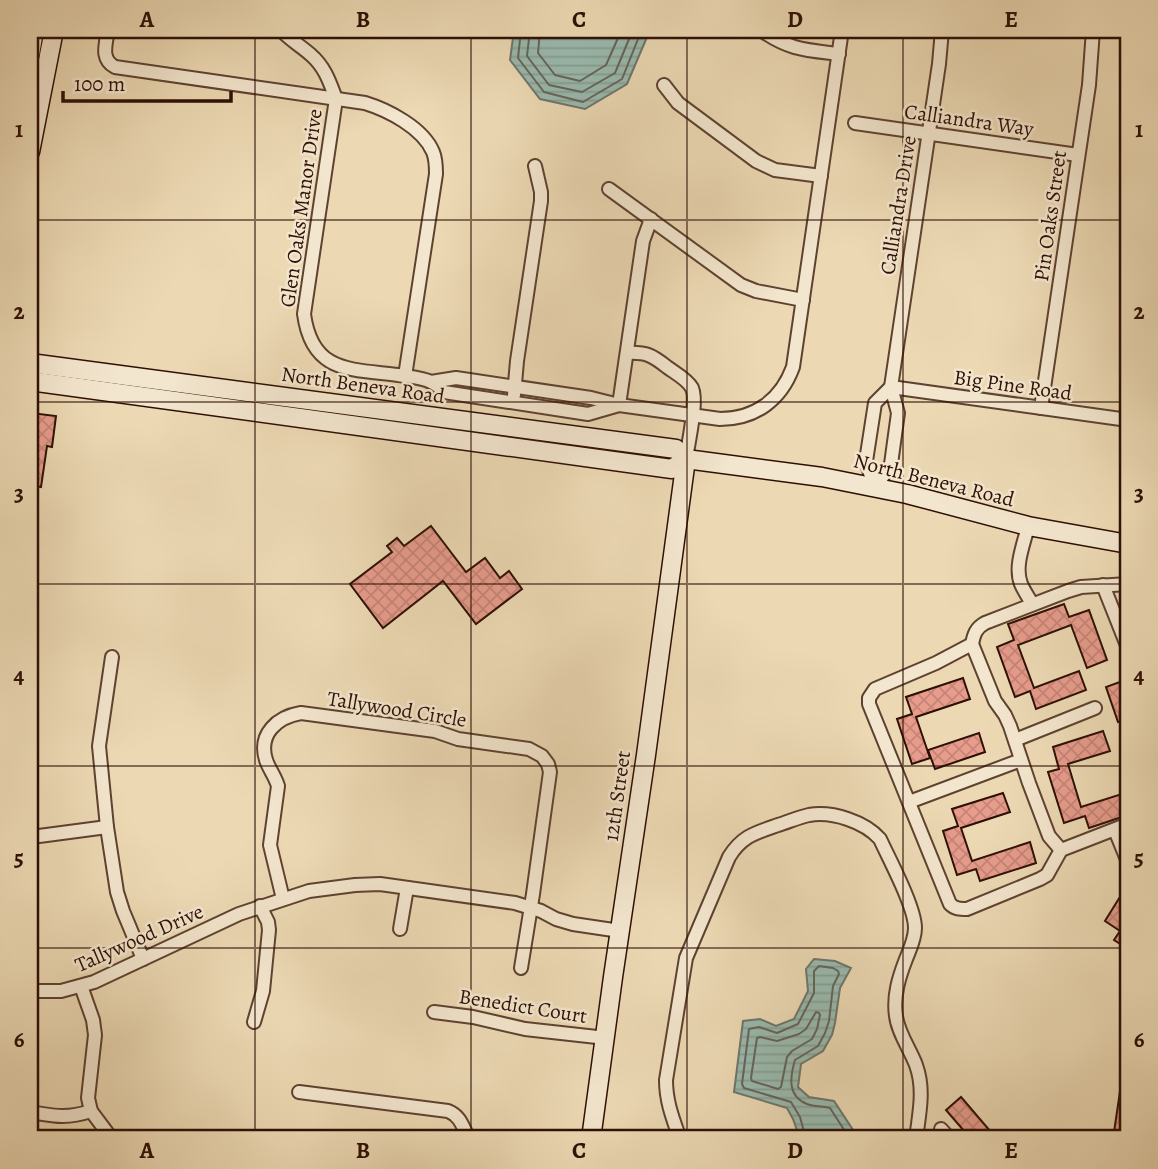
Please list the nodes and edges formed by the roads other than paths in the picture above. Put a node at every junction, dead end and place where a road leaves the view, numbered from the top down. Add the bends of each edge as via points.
1 (34, 30) edge
2 (54, 30) edge
3 (108, 30) edge
4 (281, 30) edge
5 (761, 30) edge
6 (842, 30) edge
7 (942, 30) edge
8 (1093, 30) edge
9 (839, 54) junction
10 (30, 55) edge
11 (664, 85) dead end
12 (336, 99) junction
13 (855, 123) dead end
14 (929, 133) junction
15 (30, 152) edge
16 (1078, 155) junction
17 (535, 166) dead end
18 (821, 176) junction
19 (610, 188) dead end
20 (650, 219) junction
21 (803, 300) junction
22 (627, 353) junction
23 (30, 363) edge
24 (405, 376) junction
25 (30, 381) edge
26 (431, 382) junction
27 (515, 387) junction
28 (891, 387) junction
29 (513, 402) junction
30 (619, 405) junction
31 (1041, 408) junction
32 (693, 416) junction
33 (1128, 420) edge
34 (686, 459) junction
35 (875, 488) junction
36 (1028, 526) junction
37 (1128, 544) edge
38 (1128, 584) edge
39 (1104, 585) junction
40 (1032, 604) junction
41 (972, 644) junction
42 (1128, 648) edge
43 (112, 657) dead end
44 (1095, 708) dead end
45 (1015, 740) junction
46 (1021, 760) junction
47 (909, 802) junction
48 (1128, 824) edge
49 (107, 827) junction
50 (1115, 830) junction
51 (30, 835) edge
52 (1061, 849) junction
53 (1128, 862) edge
54 (407, 888) junction
55 (283, 899) junction
56 (260, 906) junction
57 (531, 908) junction
58 (400, 929) dead end
59 (620, 931) junction
60 (143, 959) junction
61 (521, 968) dead end
62 (81, 986) junction
63 (30, 991) edge
64 (434, 1012) dead end
65 (254, 1022) dead end
66 (606, 1038) junction
67 (299, 1092) dead end
68 (91, 1111) junction
69 (30, 1112) edge
70 (112, 1139) edge
71 (469, 1139) edge
72 (591, 1139) edge
73 (680, 1139) edge
74 (916, 1139) edge

1 - 10 main road
2 - 15 main road
3 - 12 street, Glen Oaks Manor Drive via 104,54 115,67
4 - 12 street, Glen Oaks Manor Drive via 321,65
5 - 9 street via 792,48
6 - 9 street, Glen Oaks Manor Drive
7 - 14 street, Calliandra Drive
8 - 16 street, Pin Oaks Street
9 - 18 street, Glen Oaks Manor Drive
11 - 18 street via 677,103 756,161 775,170
12 - 24 street, Glen Oaks Manor Drive via 365,103 395,115 423,136 435,157
12 - 24 street, Glen Oaks Manor Drive via 304,314 306,329 317,350 333,364
13 - 14 street, Calliandra Way
14 - 16 street, Calliandra Way
14 - 28 street, Calliandra Drive
16 - 31 street, Pin Oaks Street
17 - 27 street via 541,201
18 - 21 street, Glen Oaks Manor Drive
19 - 20 street
20 - 21 street via 741,285
20 - 22 street
21 - 32 street, Glen Oaks Manor Drive via 793,367 782,391 762,409 742,417
22 - 30 street
22 - 32 street via 652,356 685,380 694,393
23 - 34 main road, North Beneva Road via 676,449
24 - 26 street, Glen Oaks Manor Drive
25 - 34 main road, North Beneva Road via 672,469
26 - 27 street, Glen Oaks Manor Drive via 456,378
26 - 29 street, Glen Oaks Manor Drive via 444,391
27 - 29 street
27 - 30 street, Glen Oaks Manor Drive
28 - 31 street, Big Pine Road
28 - 35 street, Calliandra Drive via 898,413 891,464
28 - 35 street, Calliandra Drive via 875,403 866,461
29 - 30 street, Glen Oaks Manor Drive via 589,414
30 - 32 street, Glen Oaks Manor Drive
31 - 33 street, Big Pine Road
32 - 34 street
34 - 35 main road, North Beneva Road
34 - 59 main road, 12th Street
35 - 36 main road, North Beneva Road
36 - 37 main road, North Beneva Road
36 - 40 street via 1018,575
38 - 39 street
39 - 40 street
39 - 42 street
40 - 41 street via 979,626
41 - 45 street
41 - 47 street via 875,689 869,698
43 - 49 street via 99,746
44 - 45 street
45 - 46 street
46 - 47 street
46 - 52 street via 1049,836
47 - 52 street via 950,904 959,909 1047,875
48 - 50 street
49 - 51 street
49 - 60 street via 117,892
50 - 52 street
50 - 53 street
54 - 55 street, Tallywood Drive via 355,885
54 - 57 street, Tallywood Drive
54 - 58 street
55 - 56 street, Tallywood Drive
55 - 57 street, Tallywood Circle via 270,845 278,786 264,747 270,728 301,713 435,731 458,739 529,749 542,756 550,772
56 - 60 street, Tallywood Drive
56 - 65 street via 270,930
57 - 59 street, Tallywood Drive via 573,924
57 - 61 street
59 - 66 main road, 12th Street
60 - 62 street, Tallywood Drive
62 - 63 street, Tallywood Drive
62 - 68 street via 95,1035 88,1098
64 - 66 street, Benedict Court
66 - 72 main road, 12th Street
67 - 71 street via 448,1111 459,1118
68 - 69 street via 63,1118
68 - 70 street
73 - 74 street via 668,1107 666,1080 689,948 735,847 753,834 818,814 857,823 880,839 914,916 914,941 900,975 895,1007 897,1024 920,1081

